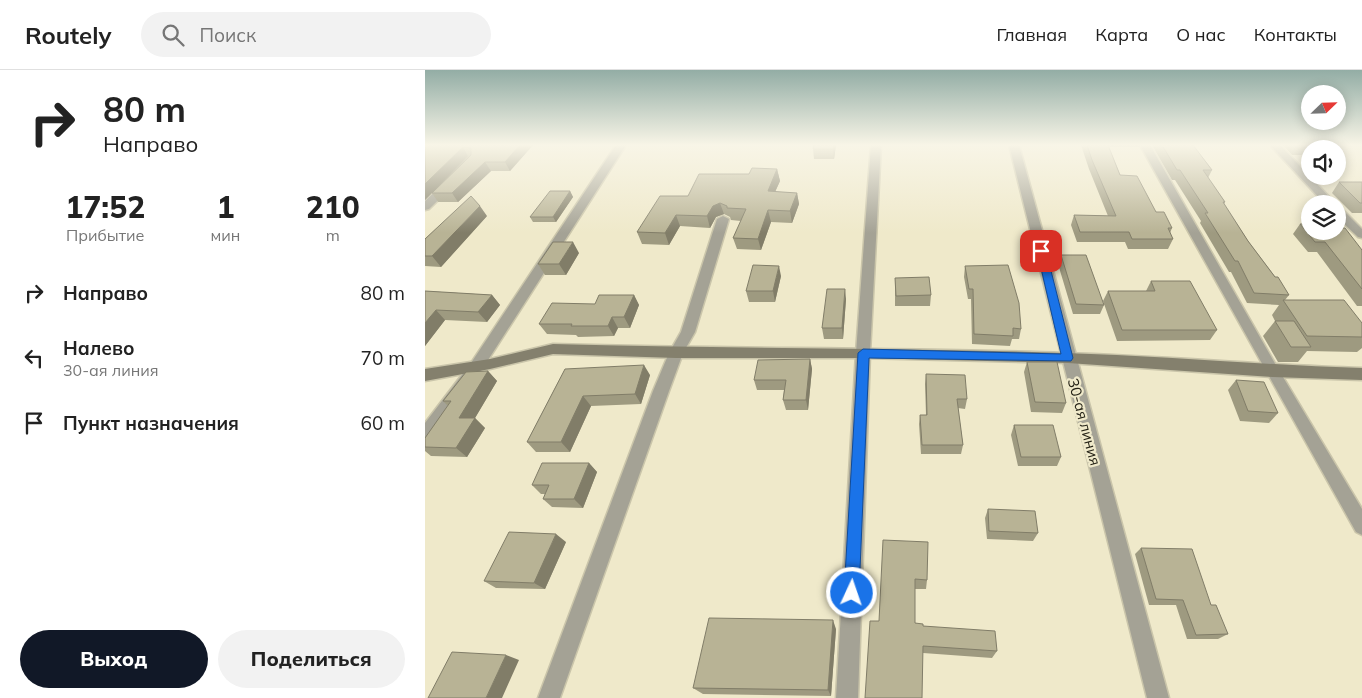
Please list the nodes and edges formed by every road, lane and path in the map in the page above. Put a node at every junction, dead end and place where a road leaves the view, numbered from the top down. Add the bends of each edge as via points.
1 (459, 174) edge
2 (602, 174) edge
3 (874, 174) edge
4 (1021, 174) edge
5 (1161, 174) edge
6 (1303, 174) edge
7 (1322, 195) edge
8 (425, 208) edge
9 (723, 219) dead end
10 (1346, 219) edge
11 (1362, 235) edge
12 (676, 353) junction
13 (863, 353) junction
14 (1068, 358) junction
15 (476, 367) junction
16 (1272, 371) junction
17 (1362, 374) edge
18 (425, 375) edge
19 (425, 435) edge
20 (1362, 526) edge
21 (549, 698) edge
22 (847, 698) edge
23 (1158, 698) edge

1 - 8 street
2 - 15 street
3 - 13 street
4 - 14 street, 30-ая линия
5 - 16 street
6 - 7 street
9 - 12 street via 688,332
10 - 11 street
12 - 13 street
12 - 15 street via 553,349
12 - 21 street
13 - 14 street
13 - 22 street
14 - 16 street
14 - 23 street, 30-ая линия
15 - 18 street
15 - 19 street
16 - 17 street
16 - 20 street

